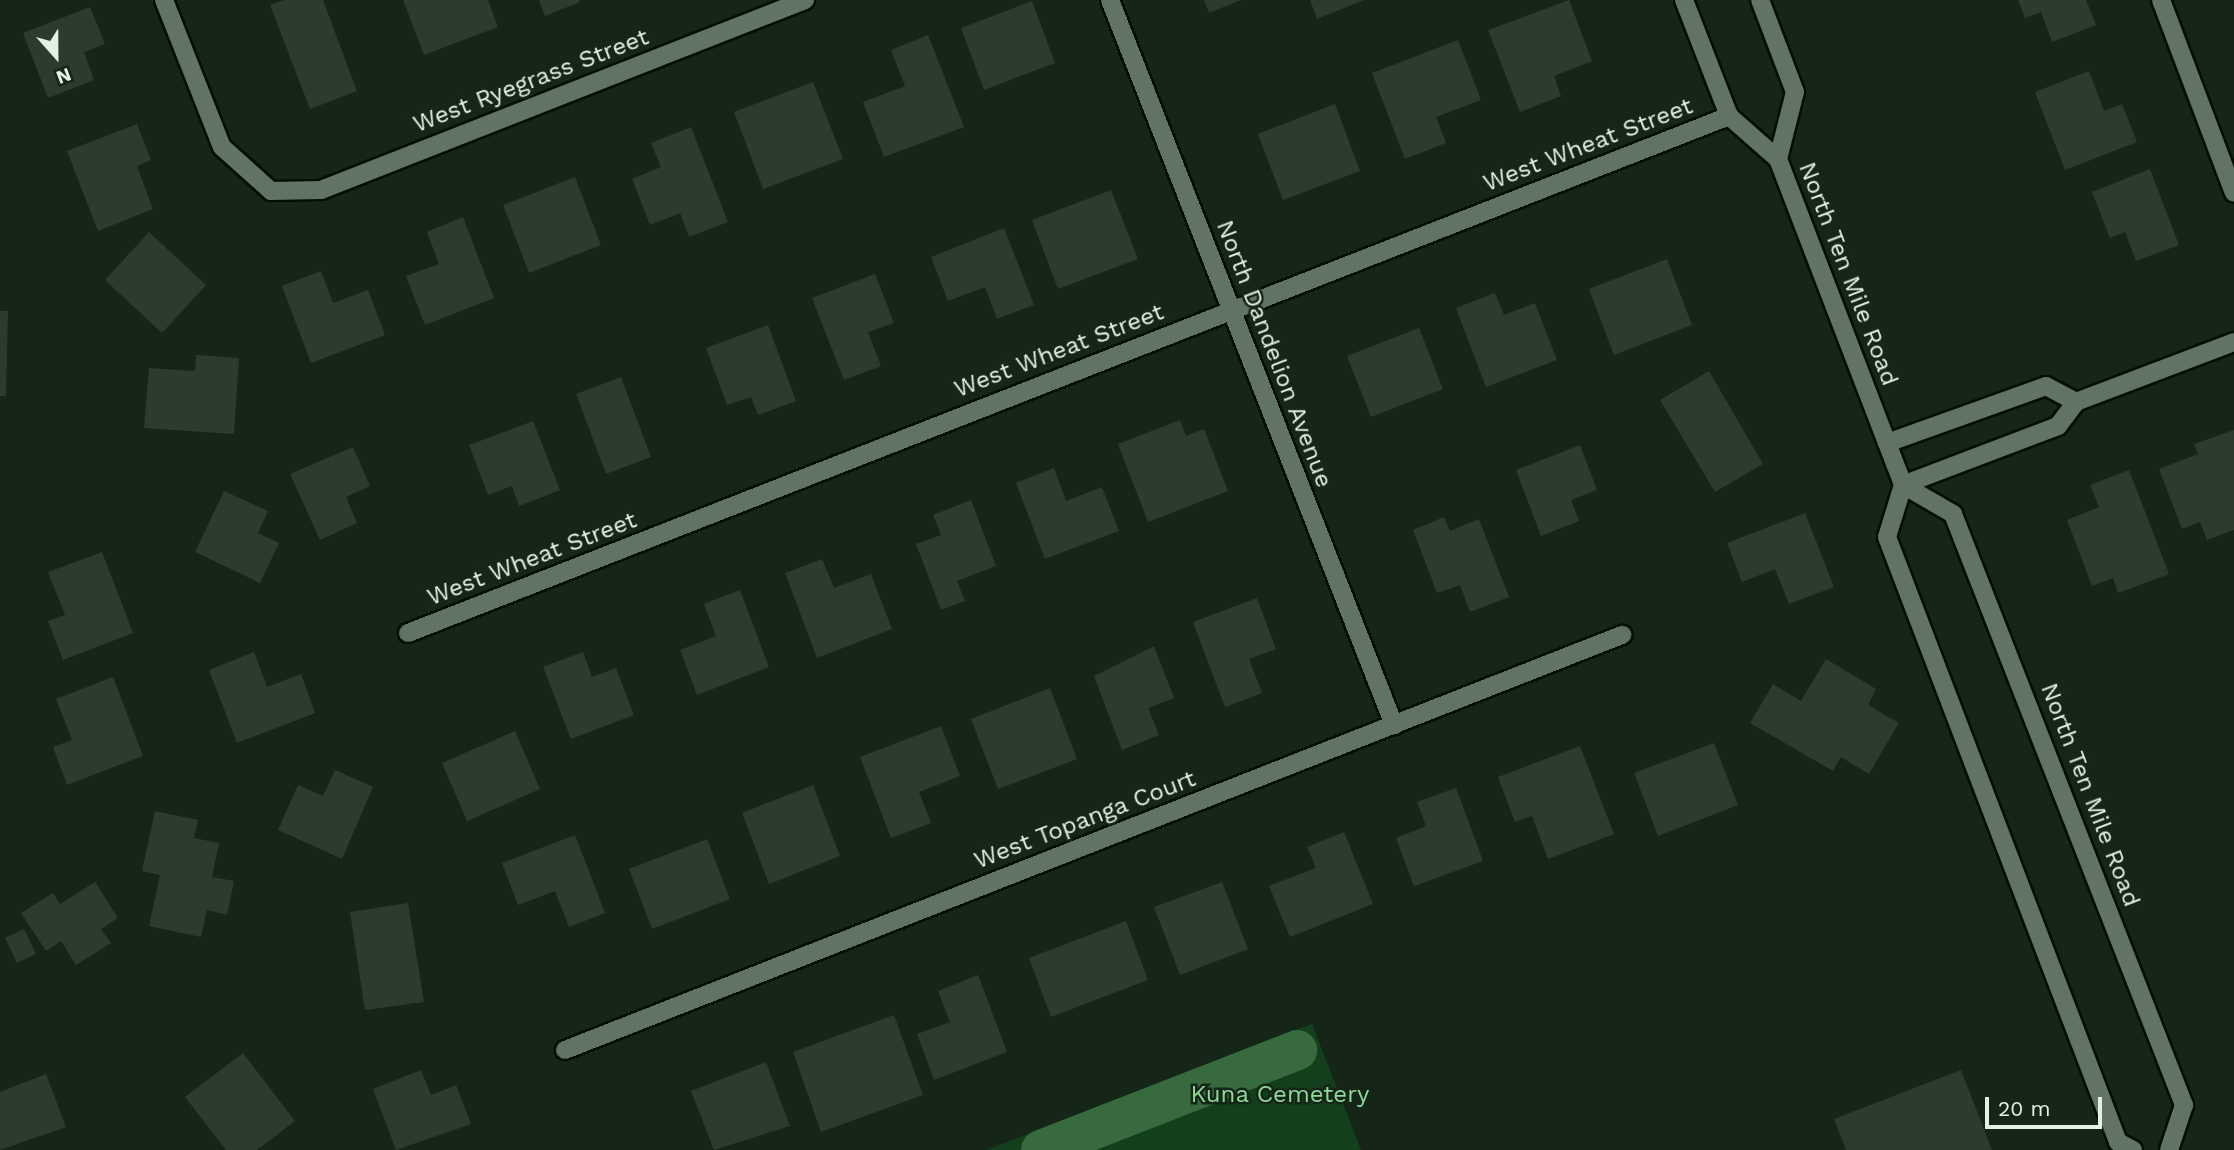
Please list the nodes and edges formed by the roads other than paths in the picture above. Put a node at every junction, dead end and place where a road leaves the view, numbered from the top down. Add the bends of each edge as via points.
1 (164, 0) edge
2 (805, 0) edge
3 (1110, 0) edge
4 (1684, 0) edge
5 (1760, 0) edge
6 (2161, 0) edge
7 (1729, 116) junction
8 (1778, 159) junction
9 (2234, 193) edge
10 (1231, 311) junction
11 (2234, 342) edge
12 (2076, 402) junction
13 (1887, 443) junction
14 (1903, 485) junction
15 (408, 634) dead end
16 (1622, 635) dead end
17 (1394, 725) junction
18 (565, 1050) dead end
19 (2133, 1150) edge
20 (2169, 1150) edge

1 - 2 street, West Ryegrass Street via 222,148 271,191 321,190
3 - 10 street, North Dandelion Avenue
4 - 7 street, North Ten Mile Road
5 - 8 street, North Ten Mile Road via 1795,92
6 - 9 street
7 - 8 street, North Ten Mile Road
7 - 10 street, West Wheat Street
8 - 13 street, North Ten Mile Road
10 - 15 street, West Wheat Street
10 - 17 street, North Dandelion Avenue
11 - 12 street
12 - 13 street via 2046,386
12 - 14 street via 2058,426
13 - 14 street, North Ten Mile Road
14 - 19 street via 1887,537 2118,1142
14 - 20 street, North Ten Mile Road via 1953,514 2184,1105
16 - 17 street, West Topanga Court
17 - 18 street, West Topanga Court

